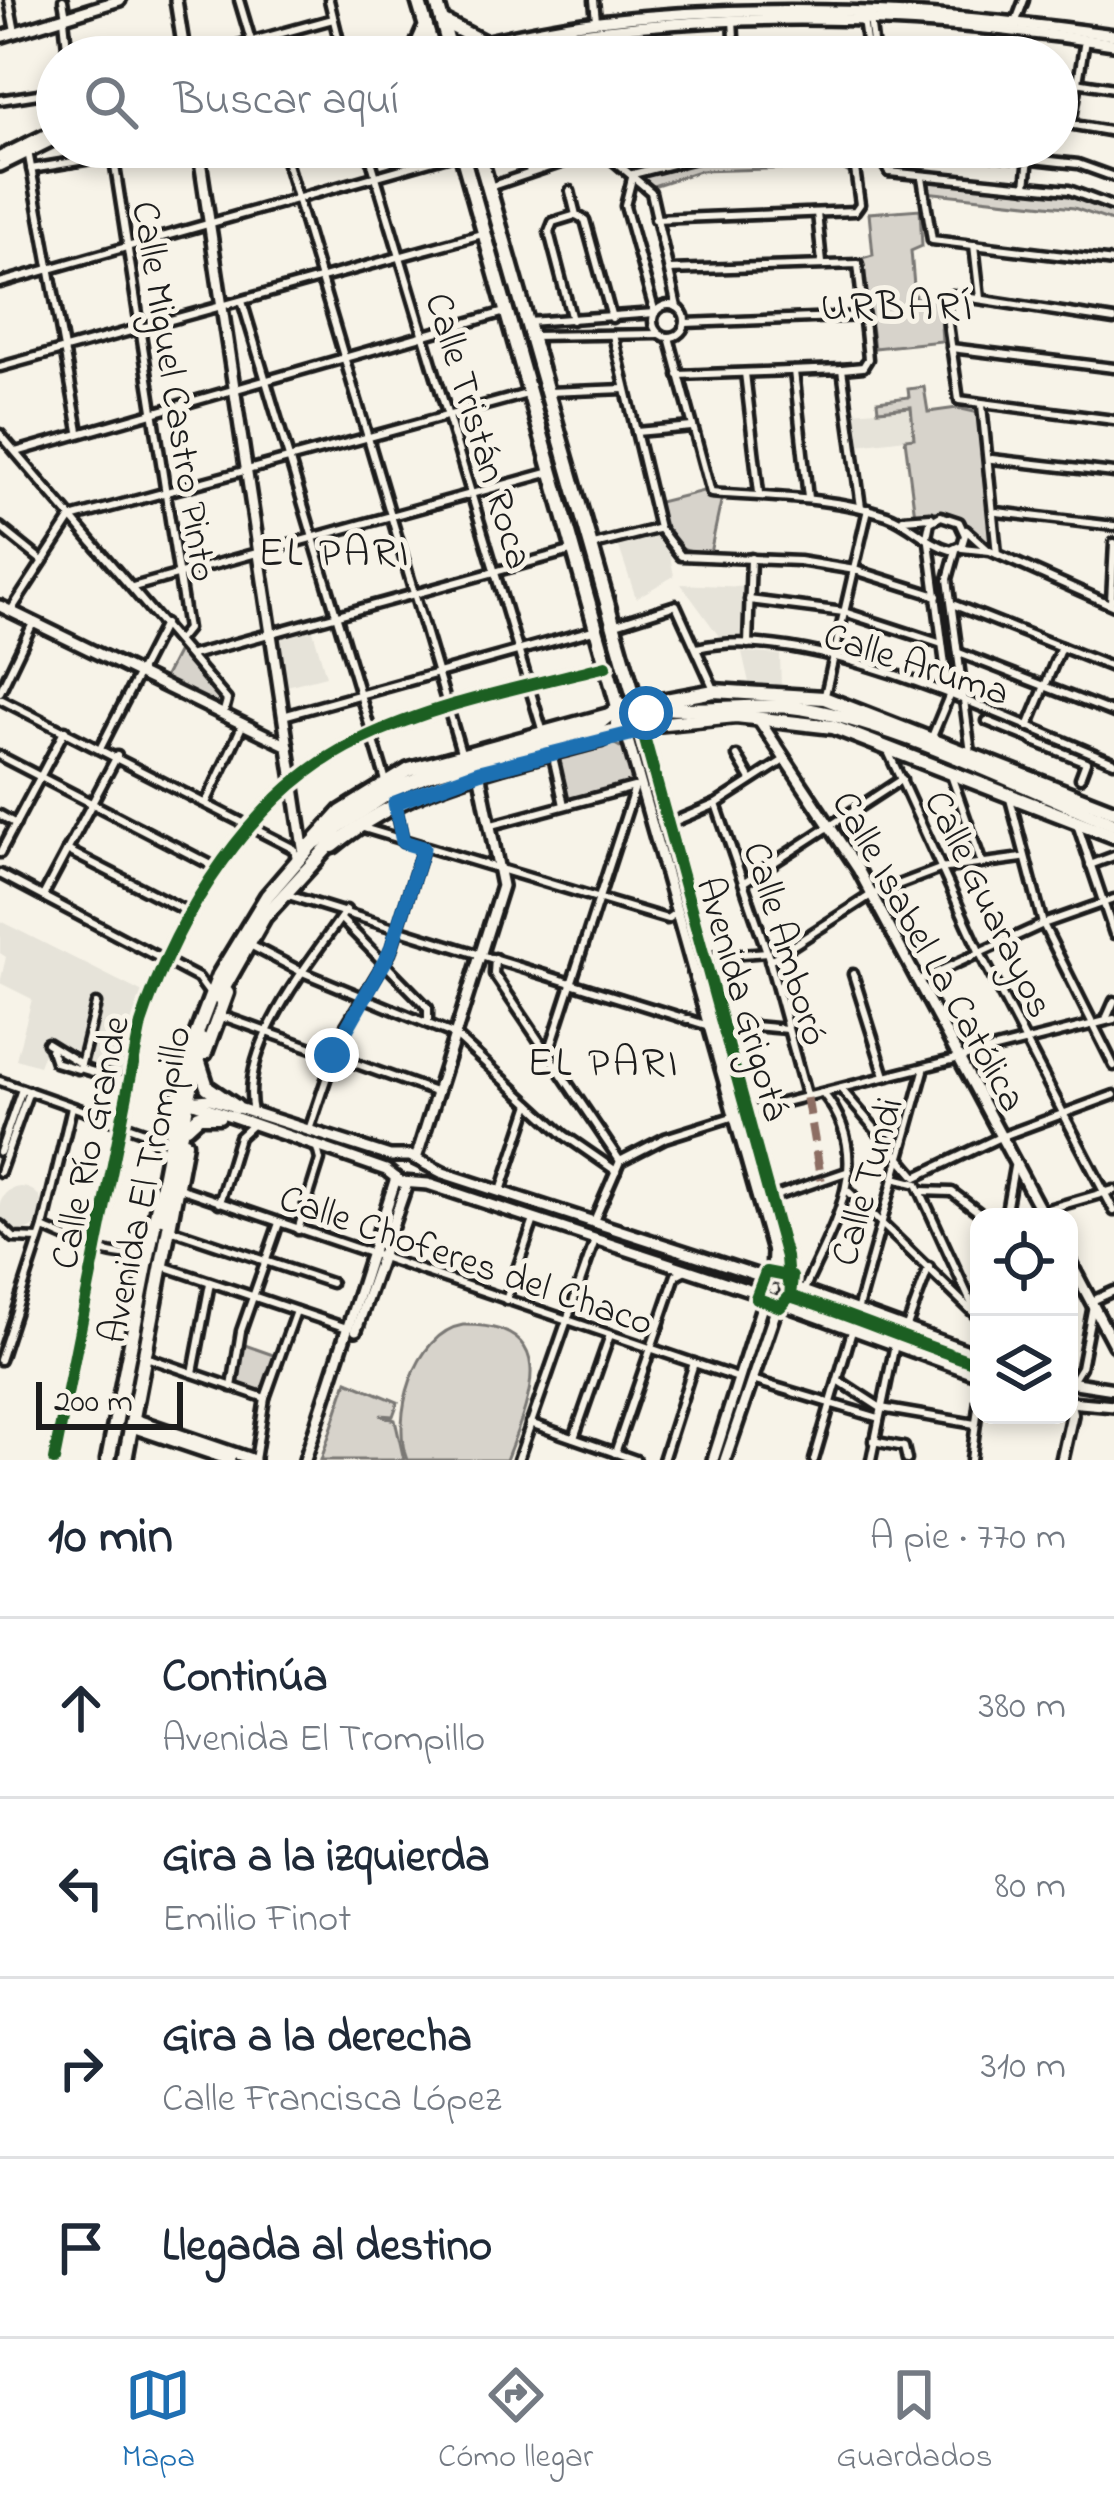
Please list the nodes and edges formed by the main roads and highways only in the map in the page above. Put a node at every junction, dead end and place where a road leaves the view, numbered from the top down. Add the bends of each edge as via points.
1 (120, 0) edge
2 (176, 0) edge
3 (418, 0) edge
4 (436, 0) edge
5 (781, 5) edge
6 (64, 11) edge
7 (658, 15) junction
8 (729, 15) junction
9 (866, 15) junction
10 (764, 17) junction
11 (800, 17) junction
12 (442, 21) junction
13 (600, 21) junction
14 (424, 22) junction
15 (636, 26) junction
16 (582, 32) junction
17 (181, 36) edge
18 (422, 36) edge
19 (433, 36) edge
20 (443, 36) edge
21 (465, 36) edge
22 (541, 36) edge
23 (558, 36) edge
24 (1053, 36) edge
25 (0, 37) edge
26 (1078, 39) edge
27 (1114, 40) edge
28 (34, 138) joint
29 (36, 146) edge
30 (28, 151) junction
31 (0, 162) edge
32 (201, 168) edge
33 (466, 168) edge
34 (483, 168) edge
35 (524, 329) junction
36 (5, 609) edge
37 (640, 704) junction
38 (617, 712) junction
39 (757, 717) junction
40 (645, 726) junction
41 (624, 731) junction
42 (288, 746) junction
43 (482, 768) junction
44 (957, 771) junction
45 (641, 783) junction
46 (373, 790) junction
47 (395, 800) junction
48 (662, 810) junction
49 (1114, 811) edge
50 (355, 822) junction
51 (1114, 830) edge
52 (308, 847) junction
53 (716, 1025) junction
54 (198, 1063) junction
55 (184, 1072) junction
56 (191, 1101) junction
57 (741, 1113) junction
58 (235, 1114) junction
59 (219, 1116) junction
60 (171, 1124) junction
61 (188, 1126) junction
62 (297, 1126) junction
63 (267, 1132) junction
64 (418, 1139) junction
65 (375, 1151) junction
66 (402, 1156) junction
67 (416, 1160) junction
68 (370, 1165) junction
69 (442, 1173) junction
70 (402, 1180) junction
71 (436, 1187) junction
72 (1038, 1208) edge
73 (634, 1237) junction
74 (646, 1241) junction
75 (166, 1246) junction
76 (628, 1250) junction
77 (773, 1252) junction
78 (641, 1254) junction
79 (736, 1270) junction
80 (750, 1274) junction
81 (769, 1276) junction
82 (1078, 1280) edge
83 (788, 1284) junction
84 (149, 1286) junction
85 (731, 1286) junction
86 (746, 1290) junction
87 (762, 1297) junction
88 (779, 1304) junction
89 (798, 1310) junction
90 (756, 1321) junction
91 (770, 1321) junction
92 (1114, 1345) edge
93 (970, 1351) edge
94 (970, 1372) edge
95 (1078, 1384) edge
96 (1114, 1389) edge
97 (1078, 1403) edge
98 (1114, 1406) edge
99 (133, 1423) junction
100 (1070, 1424) edge
101 (116, 1460) edge
102 (230, 1460) edge
103 (254, 1460) edge
104 (308, 1460) edge
105 (712, 1460) edge
106 (725, 1460) edge
107 (1062, 1460) edge

1 - 6 main road
2 - 17 main road
3 - 14 main road
4 - 12 main road
5 - 8 main road
5 - 9 main road
5 - 10 main road
5 - 11 main road
6 - 25 main road
7 - 8 main road
7 - 13 main road
7 - 15 main road
8 - 10 main road
8 - 15 main road
9 - 11 main road
9 - 24 main road
9 - 27 main road via 1016,21
10 - 11 main road
12 - 20 main road
12 - 21 main road
13 - 16 main road
13 - 22 main road
14 - 18 main road
14 - 19 main road
15 - 16 main road
16 - 23 main road
26 - 27 main road
28 - 30 main road
28 - 31 main road
29 - 30 main road
30 - 31 main road
32 - 42 main road
33 - 35 main road
34 - 35 main road
35 - 37 main road
35 - 38 main road via 529,394
36 - 42 main road
37 - 38 main road
37 - 40 main road
37 - 49 main road via 714,691 824,698
37 - 51 main road via 759,705 838,716
38 - 41 main road
38 - 46 main road, Avenida El Trompillo via 461,752
38 - 50 main road, Avenida El Trompillo via 592,729 428,775
39 - 40 main road
39 - 44 main road via 833,728
39 - 72 main road, Calle Isabel La Católica via 831,823
40 - 41 main road
40 - 44 main road via 698,712 794,712 838,721
40 - 48 main road, Avenida Grigotá
41 - 43 main road, Avenida El Trompillo
41 - 43 main road, Avenida El Trompillo
41 - 45 main road, Avenida Grigotá
42 - 52 main road
43 - 47 main road, Avenida El Trompillo
43 - 47 main road, Avenida El Trompillo
43 - 64 main road via 502,872 489,956
44 - 51 main road
44 - 51 main road
45 - 48 main road
45 - 53 main road, Avenida Grigotá
46 - 50 main road
46 - 52 main road, Avenida El Trompillo
47 - 50 main road, Avenida El Trompillo
47 - 52 main road, Avenida El Trompillo
48 - 53 main road, Avenida Grigotá
50 - 52 main road, Avenida El Trompillo
50 - 54 main road, Avenida El Trompillo via 252,946
52 - 54 main road, Avenida El Trompillo via 234,966
52 - 55 main road, Avenida El Trompillo via 219,975
53 - 57 main road, Avenida Grigotá
54 - 56 main road, Avenida El Trompillo
54 - 58 main road via 207,1087
55 - 56 main road
55 - 60 main road, Avenida El Trompillo
56 - 58 main road
56 - 59 main road
56 - 60 main road
56 - 61 main road, Avenida El Trompillo
56 - 84 main road, Avenida El Trompillo
57 - 77 main road, Avenida Grigotá
57 - 83 main road, Avenida Grigotá
58 - 59 main road
58 - 62 main road
58 - 63 main road
59 - 61 main road via 199,1116
60 - 101 main road, Avenida El Trompillo
61 - 75 main road, Avenida El Trompillo
62 - 63 main road via 272,1120
62 - 65 main road
63 - 68 main road
64 - 66 main road
64 - 67 main road
65 - 66 main road
65 - 68 main road
66 - 67 main road
66 - 70 main road via 393,1165
67 - 69 main road
67 - 70 main road via 419,1173
68 - 70 main road
69 - 71 main road
69 - 73 main road
70 - 71 main road
70 - 104 main road
71 - 76 main road
73 - 74 main road
73 - 76 main road
74 - 78 main road
74 - 79 main road
75 - 84 main road
75 - 99 main road, Avenida El Trompillo
76 - 78 main road
77 - 80 main road via 764,1269
77 - 81 main road, Avenida Grigotá
78 - 85 main road
79 - 80 main road
79 - 85 main road
80 - 81 main road
81 - 83 main road
81 - 87 main road, Avenida Grigotá
82 - 92 main road
83 - 88 main road
83 - 93 main road
84 - 101 main road, Avenida El Trompillo
85 - 86 main road
86 - 87 main road
86 - 90 main road
87 - 88 main road
87 - 90 main road, Avenida Grigotá
88 - 89 main road
88 - 91 main road
89 - 91 main road
89 - 94 main road
90 - 105 main road, Avenida Grigotá
91 - 106 main road
95 - 96 main road
97 - 98 main road
99 - 101 main road, Avenida El Trompillo
99 - 102 main road
99 - 103 main road
100 - 107 main road

